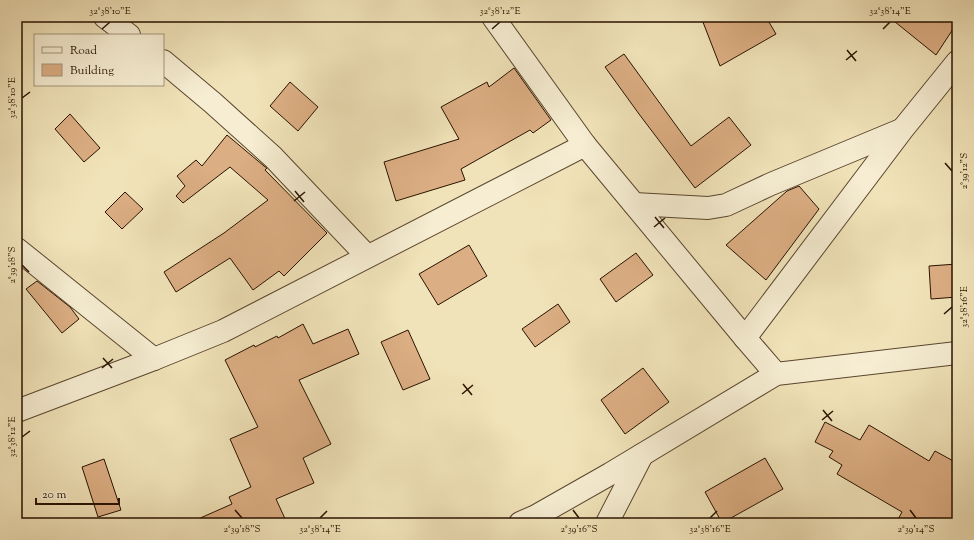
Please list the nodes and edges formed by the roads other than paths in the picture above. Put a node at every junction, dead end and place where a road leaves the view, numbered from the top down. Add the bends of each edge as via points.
1 (105, 17) edge
2 (493, 17) edge
3 (128, 34) edge
4 (164, 62) edge
5 (957, 62) edge
6 (902, 130) junction
7 (585, 145) junction
8 (634, 204) junction
9 (17, 249) edge
10 (367, 256) junction
11 (744, 338) junction
12 (957, 352) edge
13 (154, 359) junction
14 (776, 374) junction
15 (17, 412) edge
16 (642, 455) junction
17 (520, 523) edge
18 (607, 523) edge

1 - 3 street
2 - 7 street
4 - 10 street via 273,157
5 - 6 street
6 - 8 street via 726,205 708,208
6 - 11 street
7 - 8 street
7 - 10 street
8 - 11 street
9 - 13 street
10 - 13 street via 223,331
11 - 14 street
12 - 14 street
13 - 15 street
14 - 16 street
16 - 17 street
16 - 18 street

